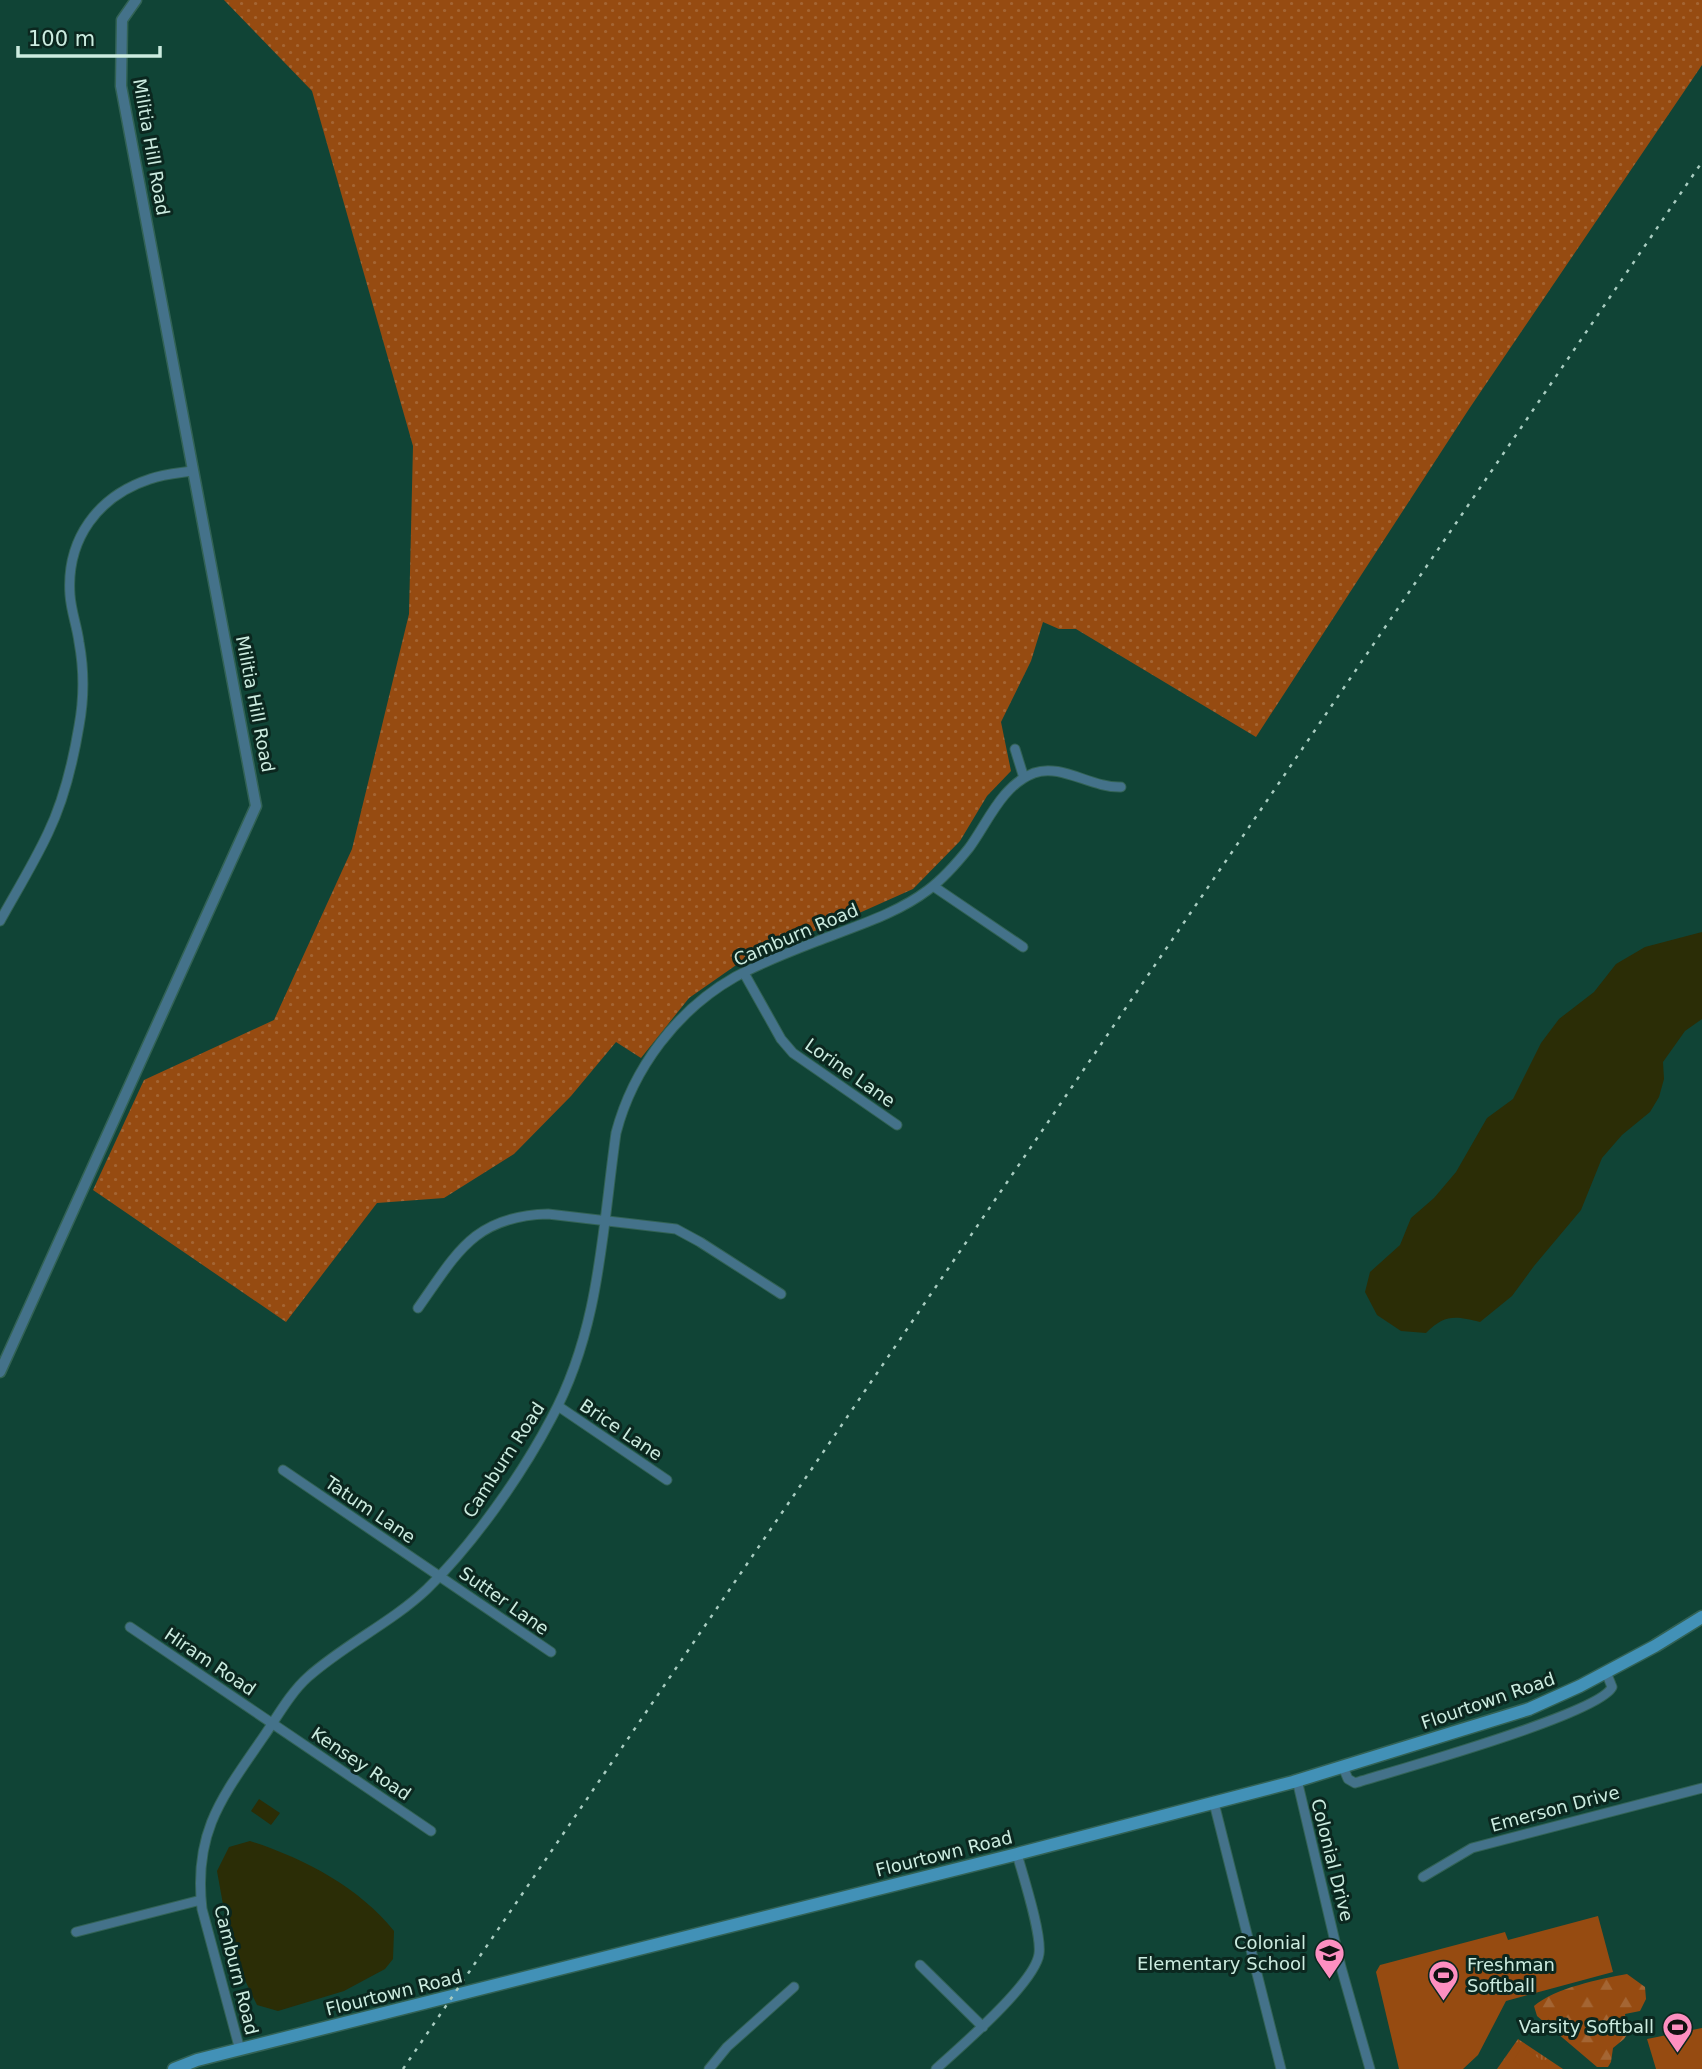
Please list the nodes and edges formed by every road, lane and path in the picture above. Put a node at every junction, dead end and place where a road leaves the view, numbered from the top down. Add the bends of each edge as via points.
1 (136, 0) edge
2 (192, 471) junction
3 (1015, 749) dead end
4 (1024, 778) junction
5 (1121, 787) dead end
6 (933, 886) junction
7 (0, 921) edge
8 (1023, 947) dead end
9 (744, 973) junction
10 (897, 1125) dead end
11 (605, 1221) junction
12 (781, 1294) dead end
13 (418, 1308) dead end
14 (0, 1373) edge
15 (558, 1406) junction
16 (283, 1470) dead end
17 (667, 1480) dead end
18 (440, 1576) junction
19 (1702, 1617) edge
20 (130, 1627) dead end
21 (551, 1652) dead end
22 (1606, 1672) junction
23 (272, 1723) junction
24 (1343, 1767) junction
25 (1297, 1780) junction
26 (1702, 1788) edge
27 (1213, 1803) junction
28 (431, 1830) dead end
29 (1017, 1854) junction
30 (1423, 1877) dead end
31 (201, 1899) junction
32 (76, 1932) dead end
33 (920, 1965) dead end
34 (794, 1987) dead end
35 (983, 2027) junction
36 (240, 2050) junction
37 (174, 2069) edge
38 (709, 2069) edge
39 (936, 2069) edge
40 (1281, 2069) edge
41 (1370, 2069) edge

1 - 2 street, Militia Hill Road via 122,20 121,86
2 - 7 street via 153,478 121,491 98,509 78,539 70,598 82,660 79,726 57,812
2 - 14 street, Militia Hill Road via 257,806
3 - 4 street
4 - 5 street via 1050,770
4 - 6 street, Camburn Road via 1004,796 960,859
6 - 8 street
6 - 9 street, Camburn Road via 886,914
9 - 10 street, Lorine Lane via 780,1039 793,1053
9 - 11 street, Camburn Road via 720,986 672,1028 641,1071 616,1133
11 - 12 street via 676,1229
11 - 13 street via 548,1214 497,1223 467,1243
11 - 15 street, Camburn Road via 592,1314
15 - 17 street, Brice Lane
15 - 18 street, Camburn Road via 529,1457
16 - 18 street, Tatum Lane
18 - 21 street, Sutter Lane
18 - 23 street, Camburn Road via 408,1606 305,1679
19 - 22 main road, Flourtown Road
20 - 23 street, Hiram Road
22 - 24 main road, Flourtown Road via 1529,1709
22 - 24 street via 1612,1687 1606,1695 1542,1724 1355,1783
23 - 28 street, Kensey Road
23 - 31 street, Camburn Road via 215,1810 201,1867
24 - 25 main road, Flourtown Road
25 - 27 main road, Flourtown Road
25 - 41 street, Colonial Drive
26 - 30 street, Emerson Drive via 1472,1848
27 - 29 main road, Flourtown Road
27 - 40 street
29 - 35 street via 1040,1955 1026,1979
29 - 36 main road, Flourtown Road
31 - 32 street
31 - 36 street, Camburn Road
33 - 35 street
34 - 38 street
35 - 39 street
36 - 37 main road, Flourtown Road

